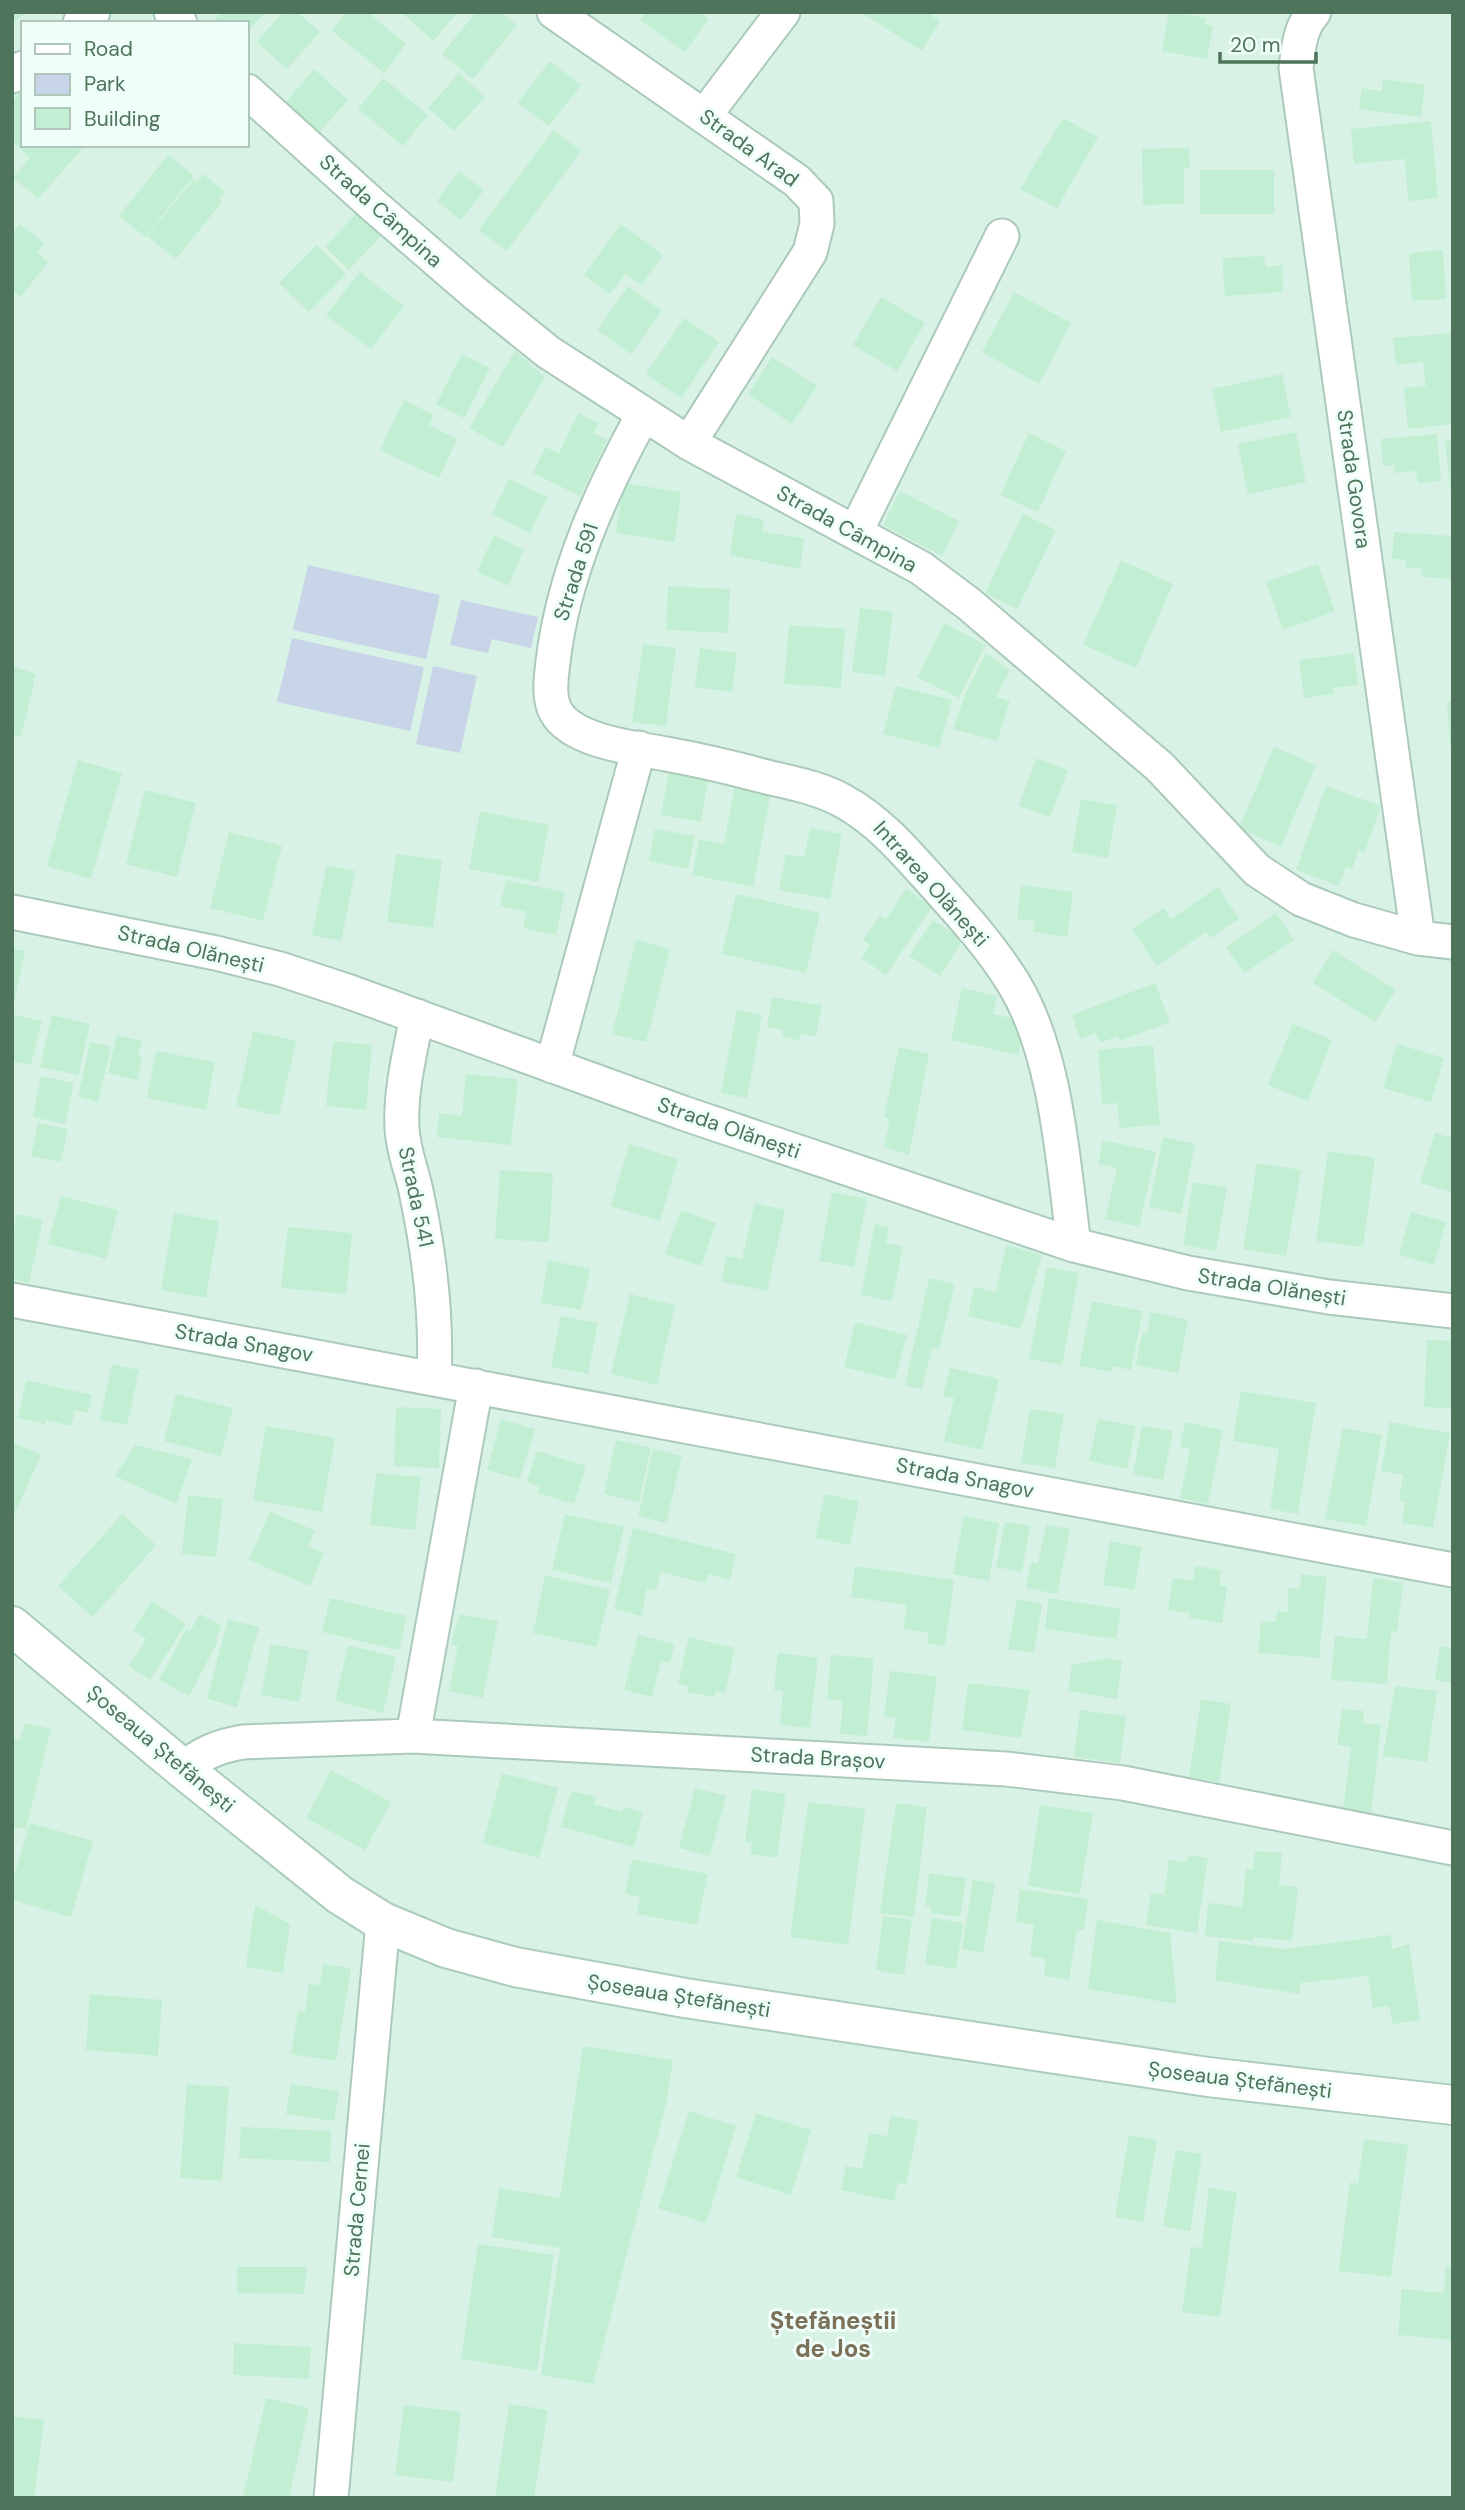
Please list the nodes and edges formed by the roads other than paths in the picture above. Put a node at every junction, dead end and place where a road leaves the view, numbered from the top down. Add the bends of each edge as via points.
1 (554, 12) edge
2 (783, 12) edge
3 (1308, 15) edge
4 (248, 92) edge
5 (705, 115) junction
6 (1002, 236) dead end
7 (643, 415) junction
8 (689, 443) junction
9 (856, 531) junction
10 (576, 730) joint
11 (639, 748) junction
12 (12, 912) edge
13 (1418, 938) junction
14 (1453, 942) edge
15 (416, 1016) junction
16 (552, 1066) junction
17 (1074, 1245) junction
18 (12, 1300) edge
19 (1453, 1311) edge
20 (434, 1378) junction
21 (476, 1386) junction
22 (1453, 1570) edge
23 (12, 1626) edge
24 (413, 1736) junction
25 (183, 1769) junction
26 (1453, 1848) edge
27 (383, 1922) junction
28 (1453, 2105) edge
29 (331, 2498) edge

1 - 5 street, Strada Arad
2 - 5 street
3 - 13 street, Strada Govora via 1296,68
4 - 7 street, Strada Câmpina via 475,294 548,352
5 - 8 street, Strada Arad via 797,181 816,201 817,224 810,252
6 - 9 street
7 - 8 street, Strada Câmpina
7 - 10 street, Strada 591 via 596,510 556,635 551,699 557,714
8 - 9 street, Strada Câmpina
9 - 13 street, Strada Câmpina via 920,568 1056,677 1160,766 1257,870 1301,899
10 - 11 street, Intrarea Olănești
11 - 16 street
11 - 17 street, Intrarea Olănești via 797,784 841,799 872,819 988,944 1034,1026 1047,1071
12 - 15 street, Strada Olănești via 280,969
13 - 14 street, Strada Câmpina
15 - 16 street, Strada Olănești
15 - 20 street, Strada 541 via 402,1125 431,1274
16 - 17 street, Strada Olănești
17 - 19 street, Strada Olănești via 1213,1277 1329,1297
18 - 20 street, Strada Snagov
20 - 21 street, Strada Snagov
21 - 22 street, Strada Snagov
21 - 24 street
23 - 25 main road, Șoseaua Ștefănești
24 - 25 street, Strada Brașov via 243,1742 219,1746
24 - 26 street, Strada Brașov via 1064,1775
25 - 27 main road, Șoseaua Ștefănești via 340,1895
27 - 28 main road, Șoseaua Ștefănești via 446,1948 516,1967 672,1996 1208,2077
27 - 29 street, Strada Cernei

